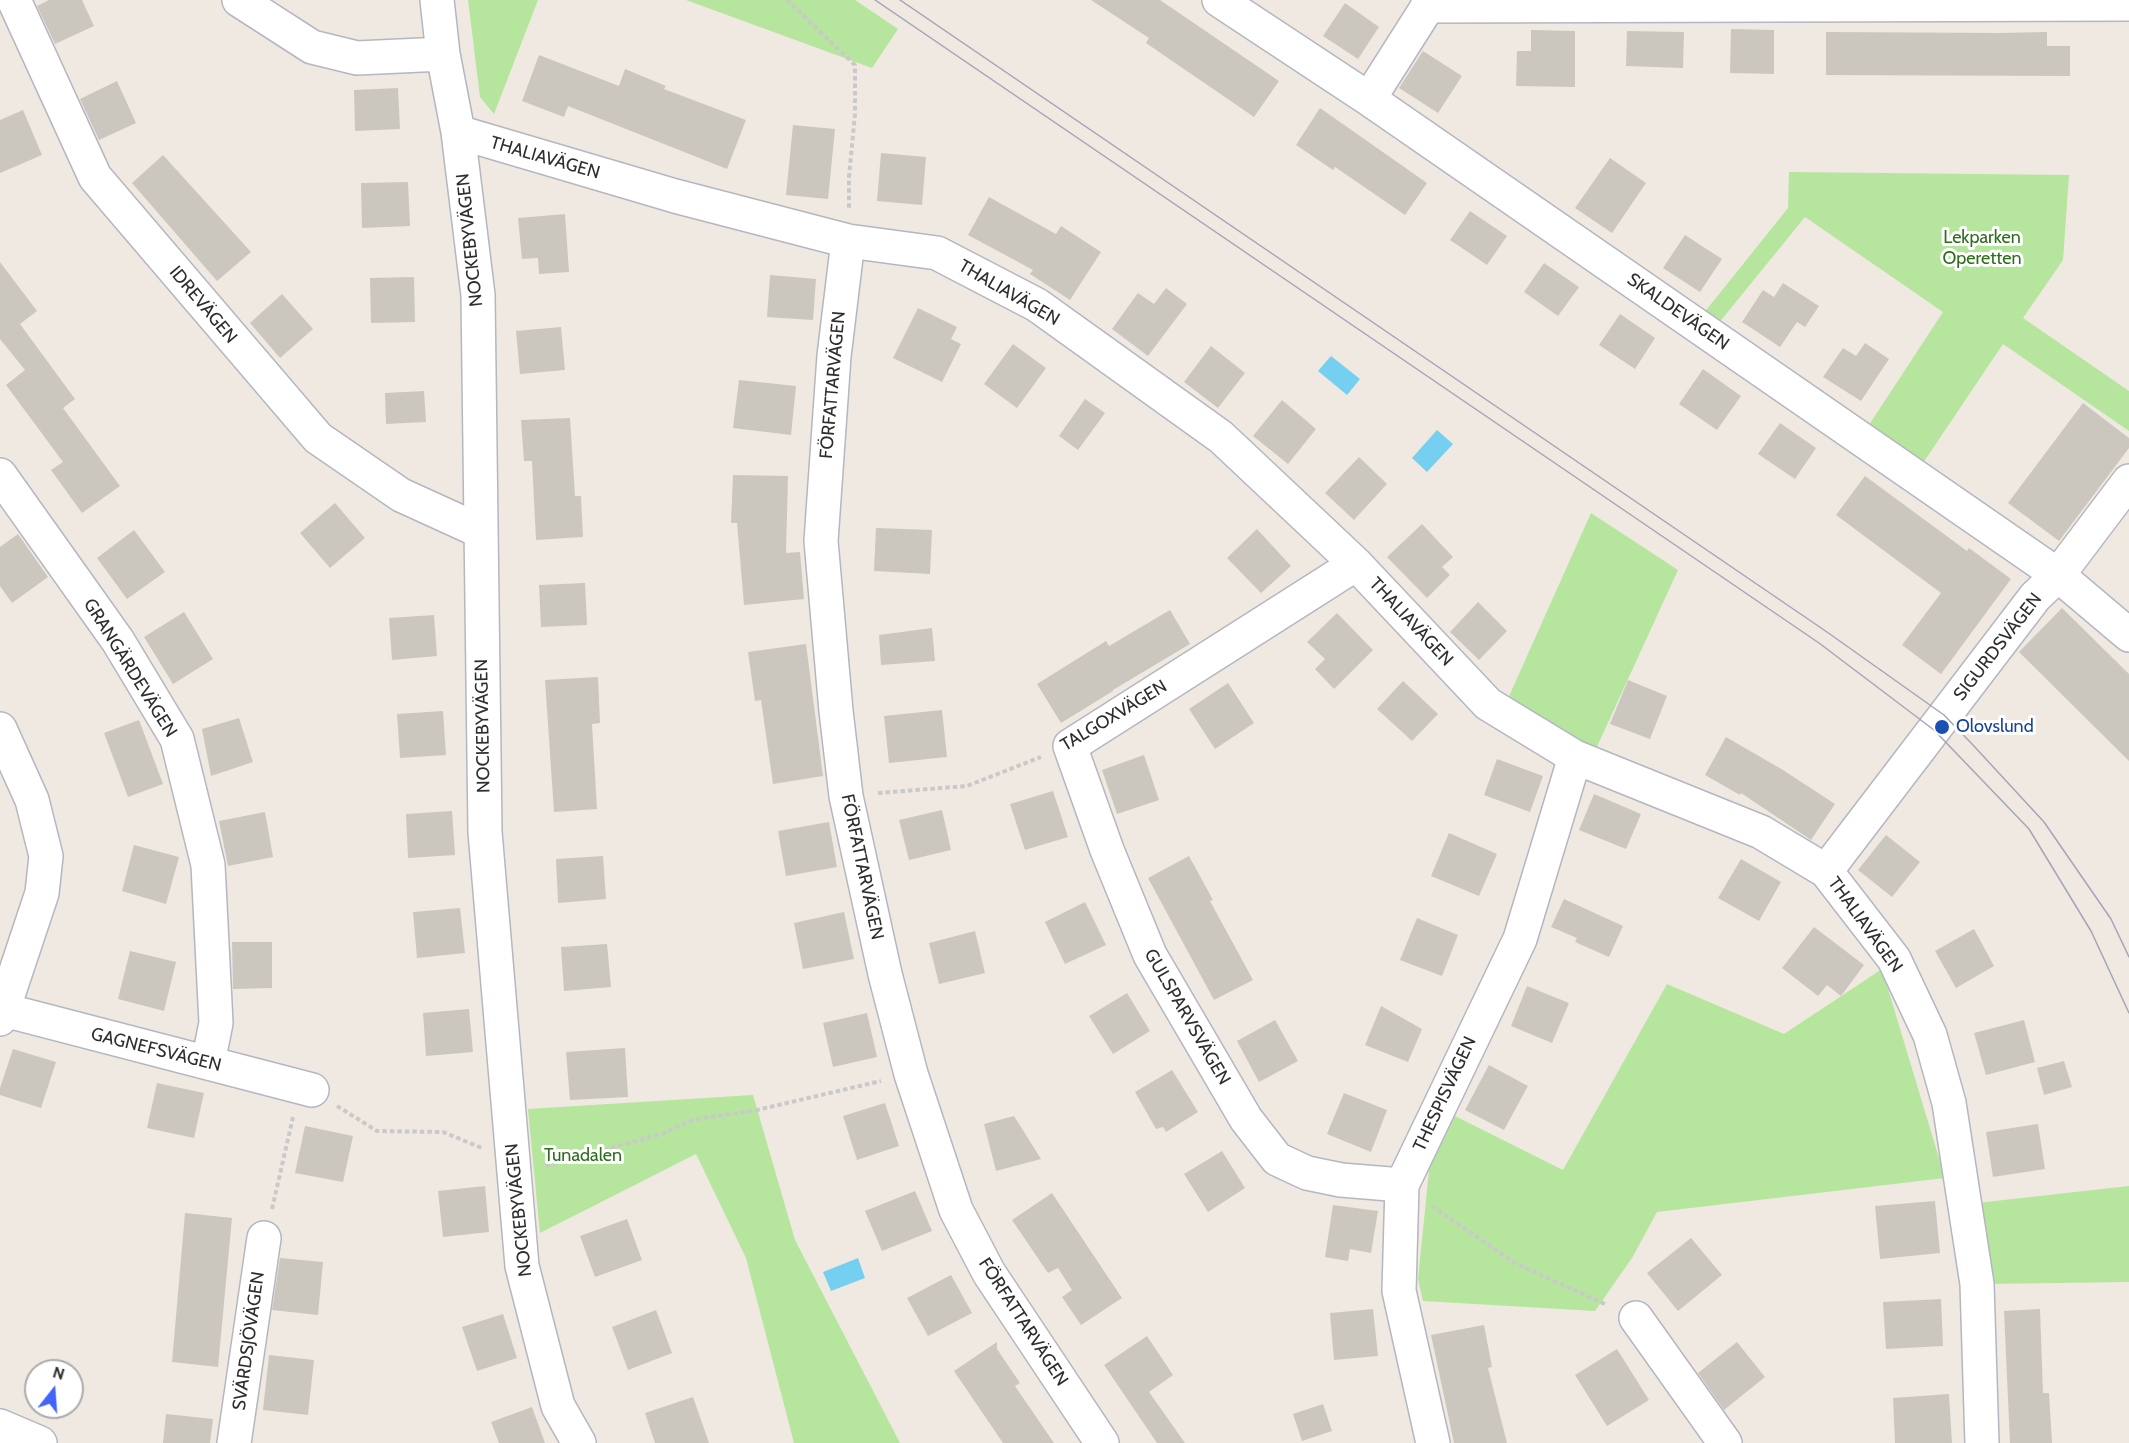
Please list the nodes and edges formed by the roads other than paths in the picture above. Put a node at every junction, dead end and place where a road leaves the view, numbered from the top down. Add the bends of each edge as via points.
1 (14, 0) edge
2 (239, 0) edge
3 (437, 0) edge
4 (1219, 0) edge
5 (1428, 3) edge
6 (2129, 4) edge
7 (443, 54) junction
8 (1369, 99) junction
9 (458, 132) junction
10 (848, 241) junction
11 (0, 475) edge
12 (2129, 481) edge
13 (480, 531) junction
14 (1356, 564) junction
15 (2058, 575) junction
16 (2129, 635) edge
17 (0, 729) edge
18 (1070, 746) joint
19 (1575, 757) junction
20 (1826, 871) junction
21 (1, 1013) edge
22 (208, 1063) junction
23 (312, 1089) road end
24 (1402, 1185) junction
25 (264, 1238) road end
26 (1636, 1318) road end
27 (0, 1426) edge
28 (40, 1443) edge
29 (234, 1443) edge
30 (579, 1443) edge
31 (1102, 1443) edge
32 (1433, 1443) edge
33 (1725, 1443) edge
34 (1982, 1443) edge

1 - 13 street, IDREVÄGEN via 95,177 318,438 401,495
2 - 7 street via 312,47 357,58
3 - 7 street, NOCKEBYVÄGEN
4 - 8 street, SKALDEVÄGEN
5 - 6 street
5 - 8 street
7 - 9 street, NOCKEBYVÄGEN
8 - 15 street, SKALDEVÄGEN
9 - 10 street, THALIAVÄGEN via 675,196
9 - 13 street, NOCKEBYVÄGEN via 478,295
10 - 14 street, THALIAVÄGEN via 937,253 1037,305 1221,437
10 - 31 street, FÖRFATTARVÄGEN via 834,356 821,541 846,796 911,1074 956,1209 989,1273
11 - 22 street, GRANGÄRDEVÄGEN via 118,642 177,739 208,865 216,1023
12 - 15 street, SIGURDSVÄGEN
13 - 30 street, NOCKEBYVÄGEN via 485,832 522,1266 558,1406
14 - 18 street, TALGOXVÄGEN
14 - 19 street, THALIAVÄGEN via 1488,704
15 - 16 street, SKALDEVÄGEN
15 - 20 street, SIGURDSVÄGEN via 2035,597
17 - 21 street via 32,800 46,856 42,893
18 - 24 street, GULSPARVSVÄGEN via 1150,955 1246,1119 1277,1159 1307,1173
19 - 20 street, THALIAVÄGEN via 1761,832
19 - 24 street, THESPISVÄGEN via 1520,939
20 - 34 street, THALIAVÄGEN via 1894,959 1930,1035 1943,1080 1977,1284
21 - 22 street, GAGNEFSVÄGEN
22 - 23 street, GAGNEFSVÄGEN
24 - 32 street, THESPISVÄGEN via 1399,1291
25 - 29 street, SVÄRDSJÖVÄGEN
26 - 33 street
27 - 28 street

